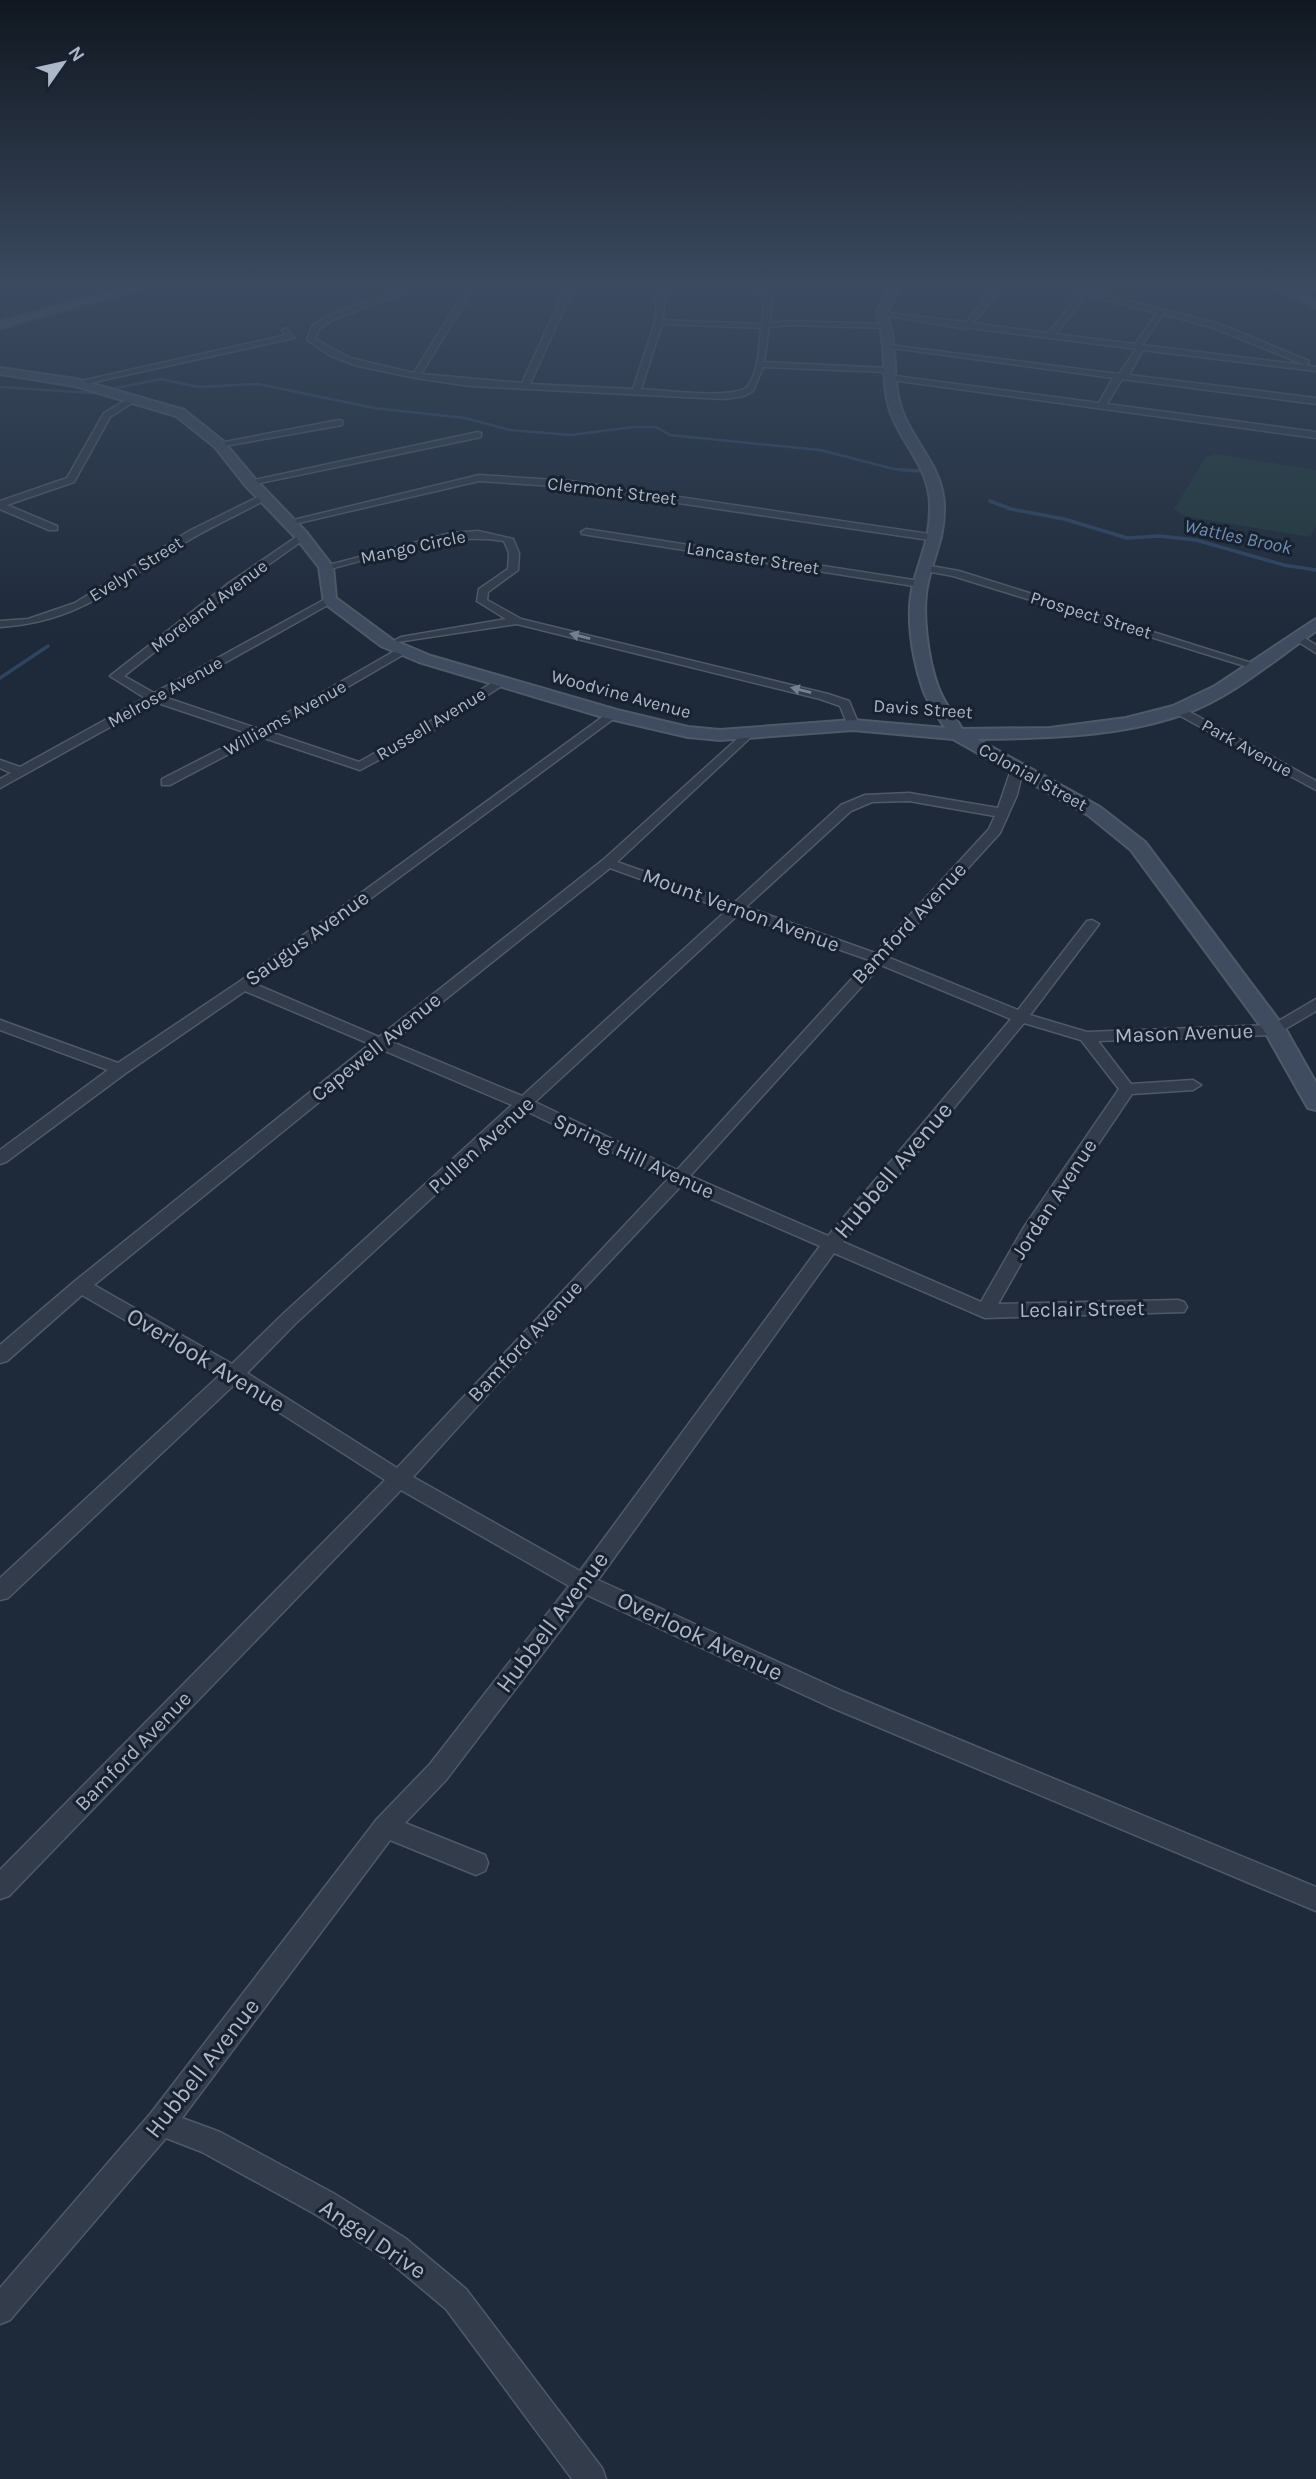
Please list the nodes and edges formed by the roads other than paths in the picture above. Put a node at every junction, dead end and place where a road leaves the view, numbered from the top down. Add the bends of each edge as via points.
1 (124, 401) edge
2 (136, 401) edge
3 (895, 401) edge
4 (1068, 401) edge
5 (1105, 401) edge
6 (1102, 406) junction
7 (339, 423) dead end
8 (478, 435) dead end
9 (1316, 435) edge
10 (219, 444) junction
11 (250, 482) junction
12 (266, 496) junction
13 (0, 505) edge
14 (290, 522) junction
15 (53, 528) dead end
16 (586, 532) dead end
17 (302, 536) junction
18 (936, 538) junction
19 (326, 567) junction
20 (925, 568) junction
21 (920, 584) junction
22 (329, 600) junction
23 (517, 621) junction
24 (0, 624) edge
25 (1316, 624) edge
26 (1298, 637) junction
27 (397, 645) junction
28 (1316, 650) edge
29 (1255, 666) junction
30 (502, 681) junction
31 (154, 698) junction
32 (942, 708) junction
33 (1179, 710) junction
34 (612, 714) junction
35 (853, 725) junction
36 (911, 730) junction
37 (262, 732) junction
38 (1014, 733) junction
39 (747, 734) junction
40 (957, 734) junction
41 (995, 757) junction
42 (0, 764) edge
43 (1017, 770) junction
44 (21, 772) junction
45 (166, 782) dead end
46 (0, 784) edge
47 (1316, 786) edge
48 (1002, 813) junction
49 (608, 863) junction
50 (738, 909) junction
51 (1091, 925) dead end
52 (876, 958) junction
53 (244, 985) junction
54 (1316, 1004) edge
55 (1021, 1017) junction
56 (0, 1025) edge
57 (1275, 1030) junction
58 (1086, 1037) junction
59 (381, 1043) junction
60 (120, 1069) junction
61 (1193, 1085) dead end
62 (1128, 1089) junction
63 (1316, 1103) edge
64 (526, 1104) junction
65 (0, 1158) edge
66 (679, 1178) junction
67 (830, 1245) junction
68 (81, 1286) junction
69 (1178, 1307) dead end
70 (985, 1311) junction
71 (0, 1356) edge
72 (234, 1374) junction
73 (399, 1479) junction
74 (583, 1583) junction
75 (0, 1591) edge
76 (385, 1827) junction
77 (476, 1863) dead end
78 (0, 1887) edge
79 (1316, 1899) edge
80 (161, 2123) junction
81 (0, 2310) edge
82 (591, 2479) edge

1 - 13 street via 107,415 71,480
2 - 10 main road via 180,413
3 - 18 main road, Colonial Street via 931,471 937,502
4 - 6 street
5 - 6 street
6 - 9 street
7 - 10 street
8 - 11 street
10 - 11 main road
11 - 12 main road
12 - 14 main road
12 - 24 street, Evelyn Street via 192,534 57,617
13 - 15 street
14 - 17 main road
14 - 18 street, Clermont Street via 479,478 570,484
16 - 21 street, Lancaster Street
17 - 19 main road
17 - 31 street, Moreland Avenue via 116,676
18 - 20 main road, Colonial Street
19 - 22 main road
19 - 23 street, Mango Circle via 451,536 508,539 513,570 483,591 482,601
20 - 21 main road, Colonial Street
20 - 29 street, Prospect Street via 956,573
21 - 32 main road, Colonial Street via 918,629 930,688
22 - 27 main road via 363,628
22 - 31 street, Melrose Avenue
23 - 27 street, Davis Street
35 -> 23 street, Davis Street via 845,704 824,696
25 - 26 main road, Davis Street
26 - 28 street
26 - 29 main road, Davis Street
27 - 30 main road, Woodvine Avenue
27 - 37 street, Williams Avenue
29 - 33 main road, Davis Street
30 - 34 main road, Woodvine Avenue
30 - 37 street, Russell Avenue via 359,766
31 - 37 street
31 - 44 street, Melrose Avenue
32 - 36 main road via 928,724
32 - 40 main road, Colonial Street
33 - 38 main road, Davis Street via 1126,723
33 - 47 street, Park Avenue
34 - 39 main road, Woodvine Avenue via 688,732
34 - 53 street, Saugus Avenue
35 - 36 main road, Davis Street
35 - 39 main road, Woodvine Avenue
36 - 40 main road, Davis Street
37 - 45 street, Williams Avenue
38 - 40 main road, Davis Street
38 - 41 main road
39 - 49 street, Capewell Avenue
40 - 41 main road, Colonial Street
41 - 43 main road, Colonial Street
42 - 44 street
43 - 48 street, Bamford Avenue
43 - 57 main road, Colonial Street via 1094,811 1138,846
44 - 46 street, Melrose Avenue
48 - 50 street, Pullen Avenue via 909,797 870,797 846,808
48 - 52 street, Bamford Avenue via 995,830
49 - 50 street, Mount Vernon Avenue
49 - 59 street, Capewell Avenue
50 - 52 street, Mount Vernon Avenue
50 - 64 street, Pullen Avenue
51 - 55 street, Hubbell Avenue
52 - 55 street, Mount Vernon Avenue
52 - 66 street, Bamford Avenue
53 - 59 street, Spring Hill Avenue
53 - 60 street, Saugus Avenue
54 - 57 street, Mason Avenue
55 - 58 street, Mount Vernon Avenue
55 - 67 street, Hubbell Avenue
56 - 60 street
57 - 58 street, Mason Avenue
57 - 63 main road, Colonial Street
58 - 62 street
59 - 64 street, Spring Hill Avenue
59 - 68 street, Capewell Avenue
60 - 65 street, Saugus Avenue
61 - 62 street
62 - 70 street, Jordan Avenue via 1030,1231
64 - 66 street, Spring Hill Avenue
64 - 72 street, Pullen Avenue
66 - 67 street, Spring Hill Avenue
66 - 73 street, Bamford Avenue
67 - 70 street, Spring Hill Avenue
67 - 74 street, Hubbell Avenue
68 - 71 street, Capewell Avenue
68 - 72 street, Overlook Avenue
69 - 70 street, Leclair Street
72 - 73 street, Overlook Avenue
72 - 75 street, Pullen Avenue
73 - 74 street, Overlook Avenue
73 - 78 street, Bamford Avenue
74 - 76 street, Hubbell Avenue via 438,1772
74 - 79 street, Overlook Avenue via 836,1699
76 - 77 street
76 - 80 street, Hubbell Avenue
80 - 81 street, Hubbell Avenue
80 - 82 street, Angel Drive via 210,2142 395,2248 456,2299

